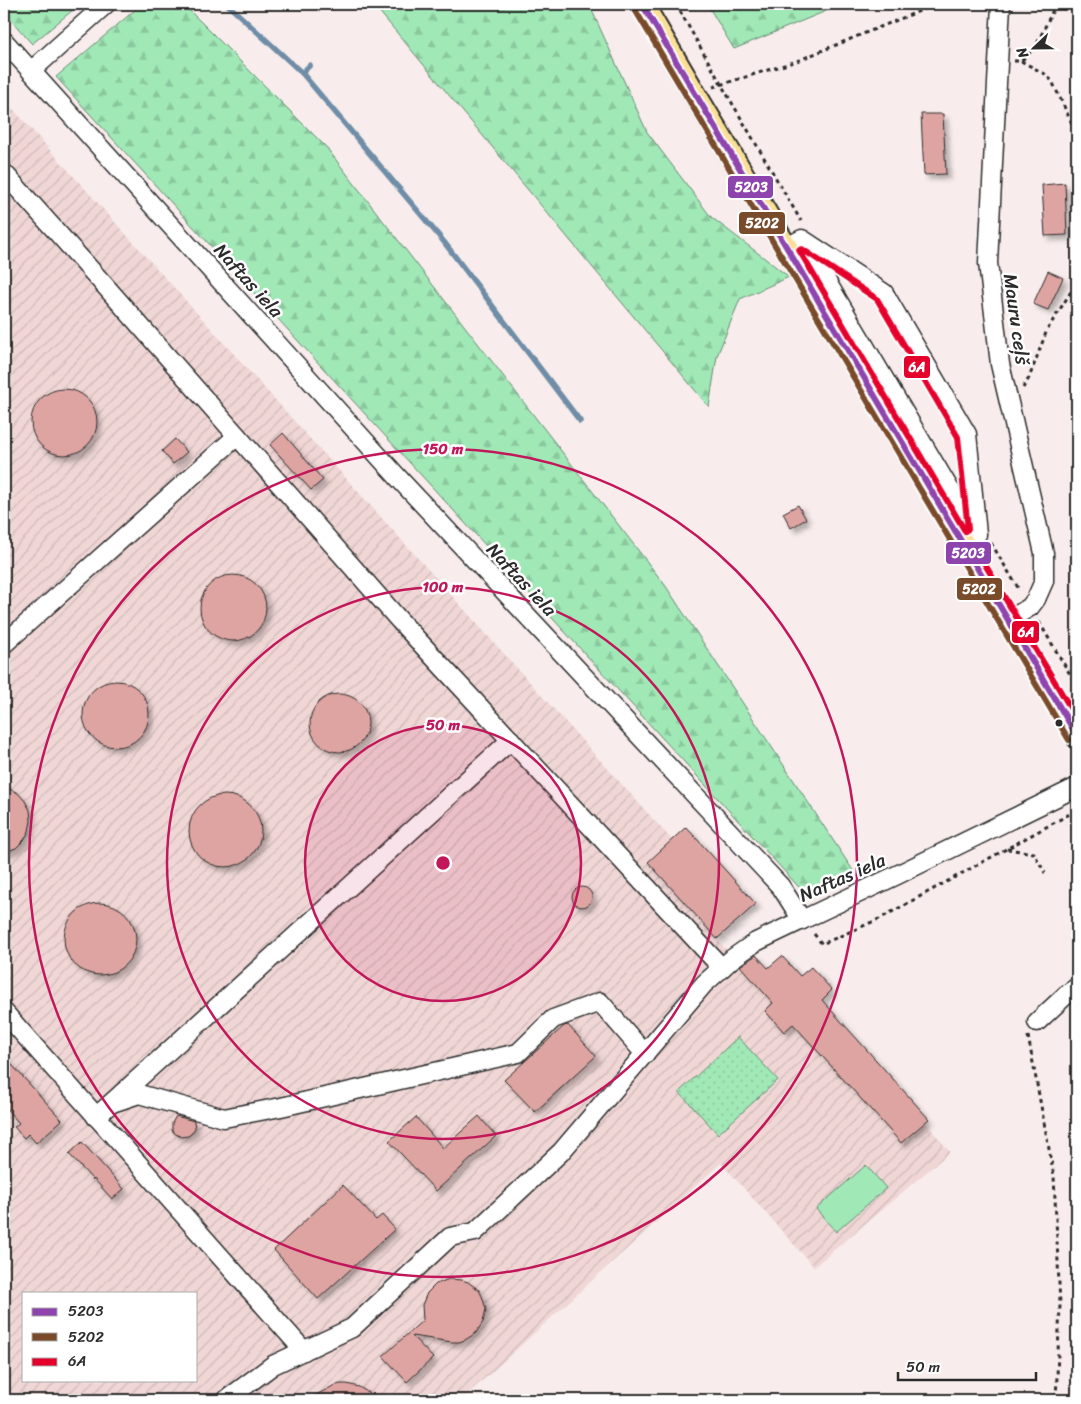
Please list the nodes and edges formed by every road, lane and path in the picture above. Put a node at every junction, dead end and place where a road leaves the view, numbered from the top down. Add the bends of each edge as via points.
1 (106, 4) edge
2 (642, 4) edge
3 (937, 4) edge
4 (1002, 4) edge
5 (1059, 4) edge
6 (4, 41) edge
7 (998, 61) junction
8 (1021, 61) junction
9 (31, 71) junction
10 (694, 93) junction
11 (1077, 134) edge
12 (4, 173) edge
13 (794, 243) junction
14 (1077, 282) edge
15 (1010, 407) junction
16 (237, 436) junction
17 (969, 539) junction
18 (1008, 621) junction
19 (4, 644) edge
20 (1077, 736) edge
21 (511, 740) junction
22 (1077, 786) edge
23 (1077, 810) edge
24 (1006, 849) junction
25 (1045, 873) dead end
26 (802, 920) junction
27 (722, 968) junction
28 (1077, 987) edge
29 (4, 1012) edge
30 (1037, 1022) joint
31 (645, 1054) junction
32 (112, 1103) junction
33 (96, 1117) junction
34 (304, 1351) junction
35 (226, 1400) edge
36 (1056, 1400) edge

1 - 9 street
2 - 10 main road
3 - 10 path via 794,62
4 - 7 street, Mauru ceļš
5 - 8 path via 1034,48
6 - 9 street, Naftas iela
7 - 8 path
7 - 15 street, Mauru ceļš via 988,263 1000,364
8 - 11 path via 1052,81
9 - 26 street, Naftas iela via 403,483 781,887
10 - 13 main road
12 - 16 street
13 - 17 main road
13 - 17 street via 884,293 967,434
14 - 15 path via 1047,330 1029,378
15 - 18 street, Mauru ceļš via 1044,553 1044,581 1030,607
16 - 19 street
16 - 21 street via 400,621
17 - 18 main road
18 - 20 main road
21 - 27 street
21 - 32 street
22 - 26 street, Naftas iela
23 - 24 path
24 - 25 path via 1034,853
24 - 26 path via 879,919 822,944
26 - 27 street via 756,942
27 - 31 street via 704,984
28 - 30 street
29 - 33 street
30 - 36 path via 1027,1031 1054,1176 1060,1305
31 - 32 street via 600,1002 553,1019 518,1053 281,1107 224,1118 139,1094
31 - 34 street via 561,1152 475,1232 450,1237 352,1328
32 - 33 street
33 - 34 street
34 - 35 street via 273,1365

